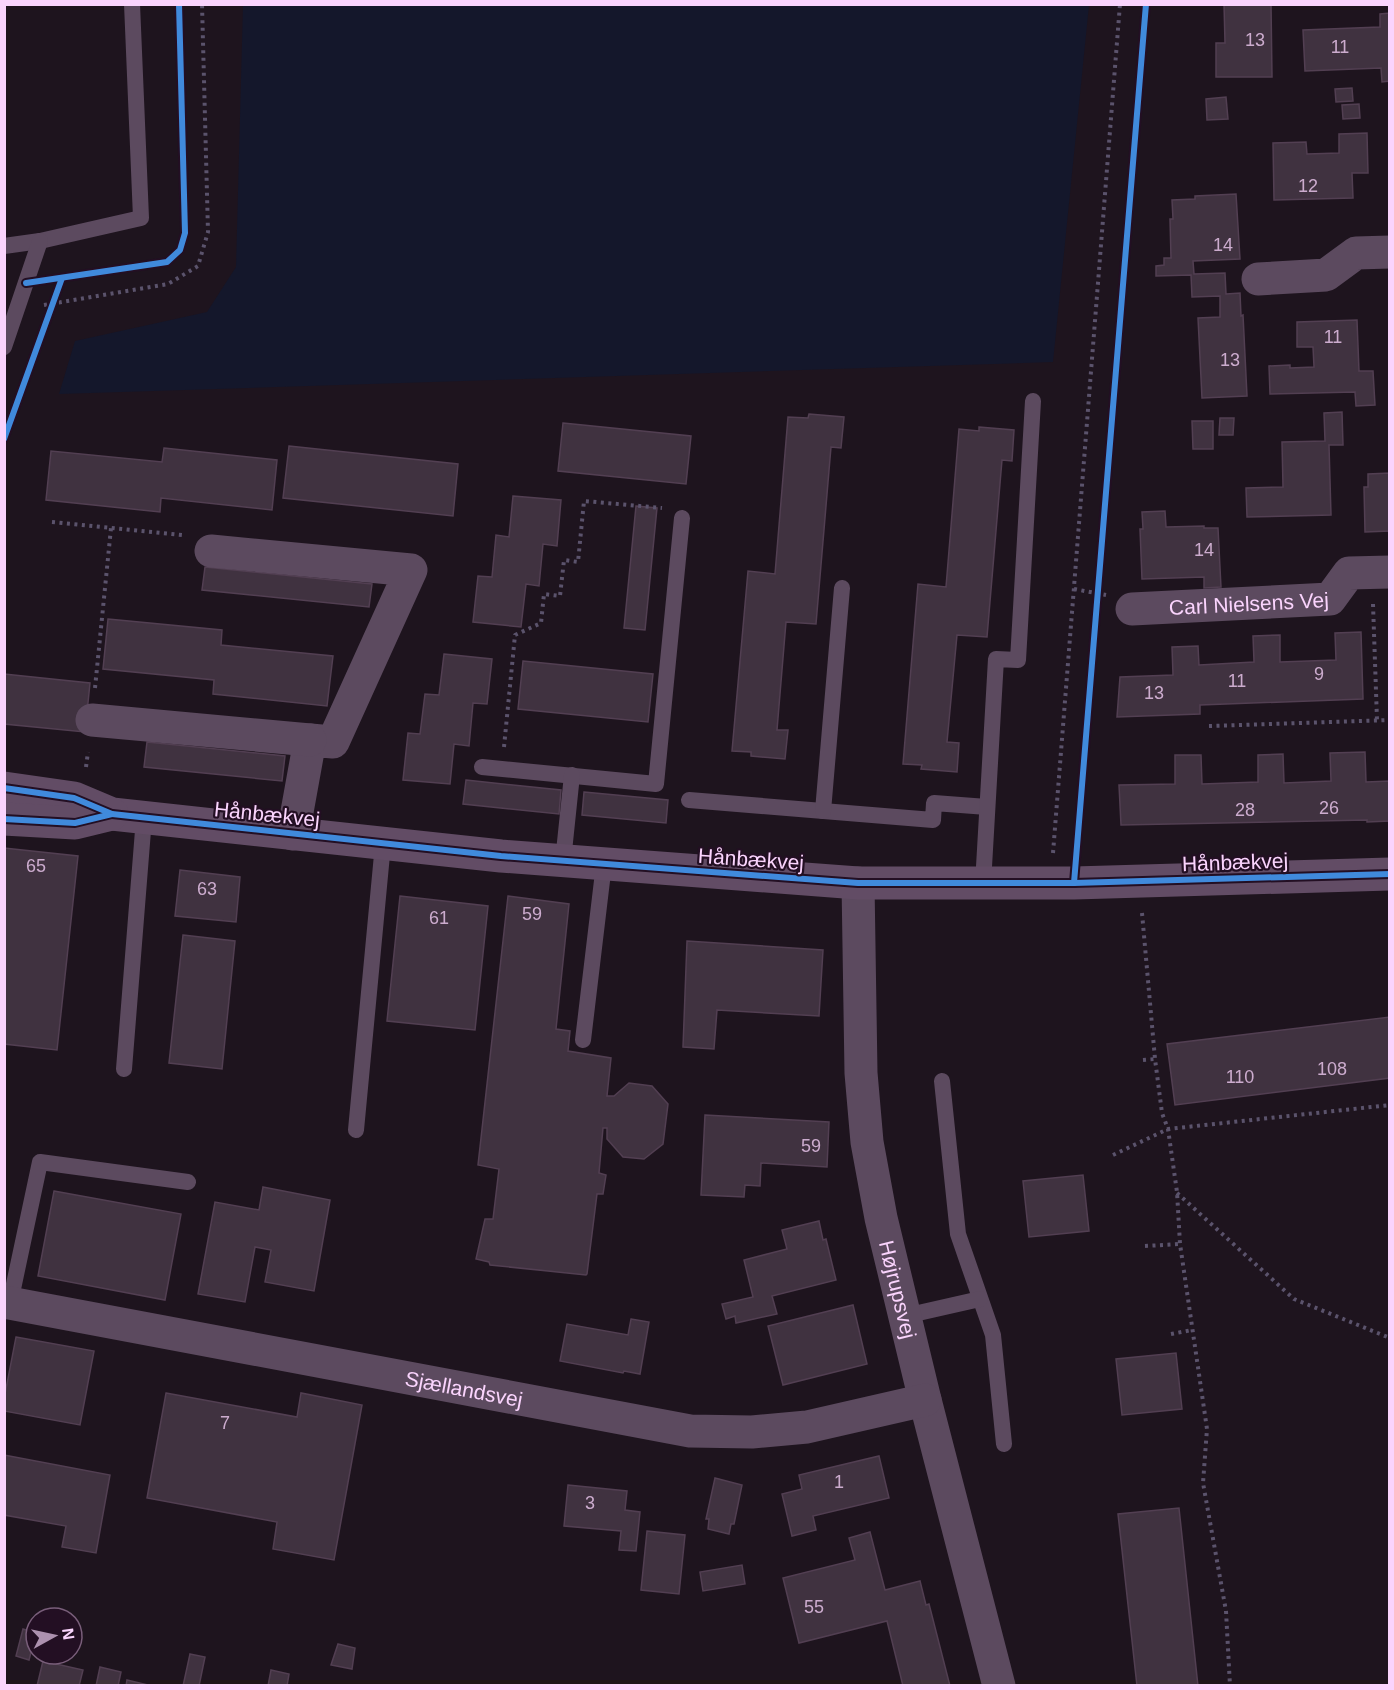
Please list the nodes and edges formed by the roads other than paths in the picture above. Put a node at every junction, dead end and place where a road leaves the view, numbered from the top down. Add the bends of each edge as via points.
1 (132, 4) edge
2 (40, 241) junction
3 (4, 246) edge
4 (1389, 252) edge
5 (1258, 279) dead end
6 (4, 347) edge
7 (1033, 401) dead end
8 (682, 518) road end
9 (211, 551) road end
10 (1381, 572) edge
11 (842, 588) dead end
12 (1132, 609) dead end
13 (92, 720) road end
14 (310, 740) junction
15 (482, 767) dead end
16 (572, 775) junction
17 (4, 788) edge
18 (689, 800) dead end
19 (987, 807) junction
20 (823, 811) junction
21 (112, 814) junction
22 (144, 818) junction
23 (4, 819) edge
24 (293, 834) junction
25 (383, 844) junction
26 (563, 861) junction
27 (604, 864) junction
28 (1389, 874) edge
29 (858, 883) junction
30 (983, 884) junction
31 (583, 1040) dead end
32 (124, 1069) dead end
33 (942, 1081) dead end
34 (356, 1130) dead end
35 (188, 1182) dead end
36 (980, 1299) junction
37 (8, 1302) edge
38 (905, 1316) junction
39 (925, 1400) junction
40 (1004, 1444) dead end
41 (999, 1686) edge

1 - 2 lane via 141,218
2 - 3 lane
2 - 6 lane
4 - 5 street via 1356,253 1326,275
7 - 19 lane via 1018,660 996,659
8 - 16 lane via 656,784
9 - 14 street via 411,570 333,742
10 - 12 street, Carl Nielsens Vej via 1349,573 1330,599
11 - 20 lane
13 - 14 street
14 - 24 street, Hånbækvej
15 - 16 lane
16 - 26 lane
17 - 21 street, Hånbækvej via 74,798
18 - 20 lane
19 - 20 lane via 934,803 933,820
19 - 30 lane
21 - 22 street, Hånbækvej
21 - 23 street, Hånbækvej via 75,823
22 - 24 street, Hånbækvej
22 - 32 lane
24 - 25 street, Hånbækvej
25 - 26 street, Hånbækvej
25 - 34 lane
26 - 27 street, Hånbækvej
27 - 29 street, Hånbækvej
27 - 31 lane
28 - 30 street, Hånbækvej
29 - 30 street, Hånbækvej
29 - 38 street, Højrupsvej via 861,1073 867,1142
33 - 36 lane via 958,1234
35 - 37 lane via 39,1162
36 - 38 lane
36 - 40 lane via 993,1335
37 - 39 street, Sjællandsvej via 690,1431 752,1432 807,1426
38 - 39 street, Højrupsvej
39 - 41 street, Højrupsvej

